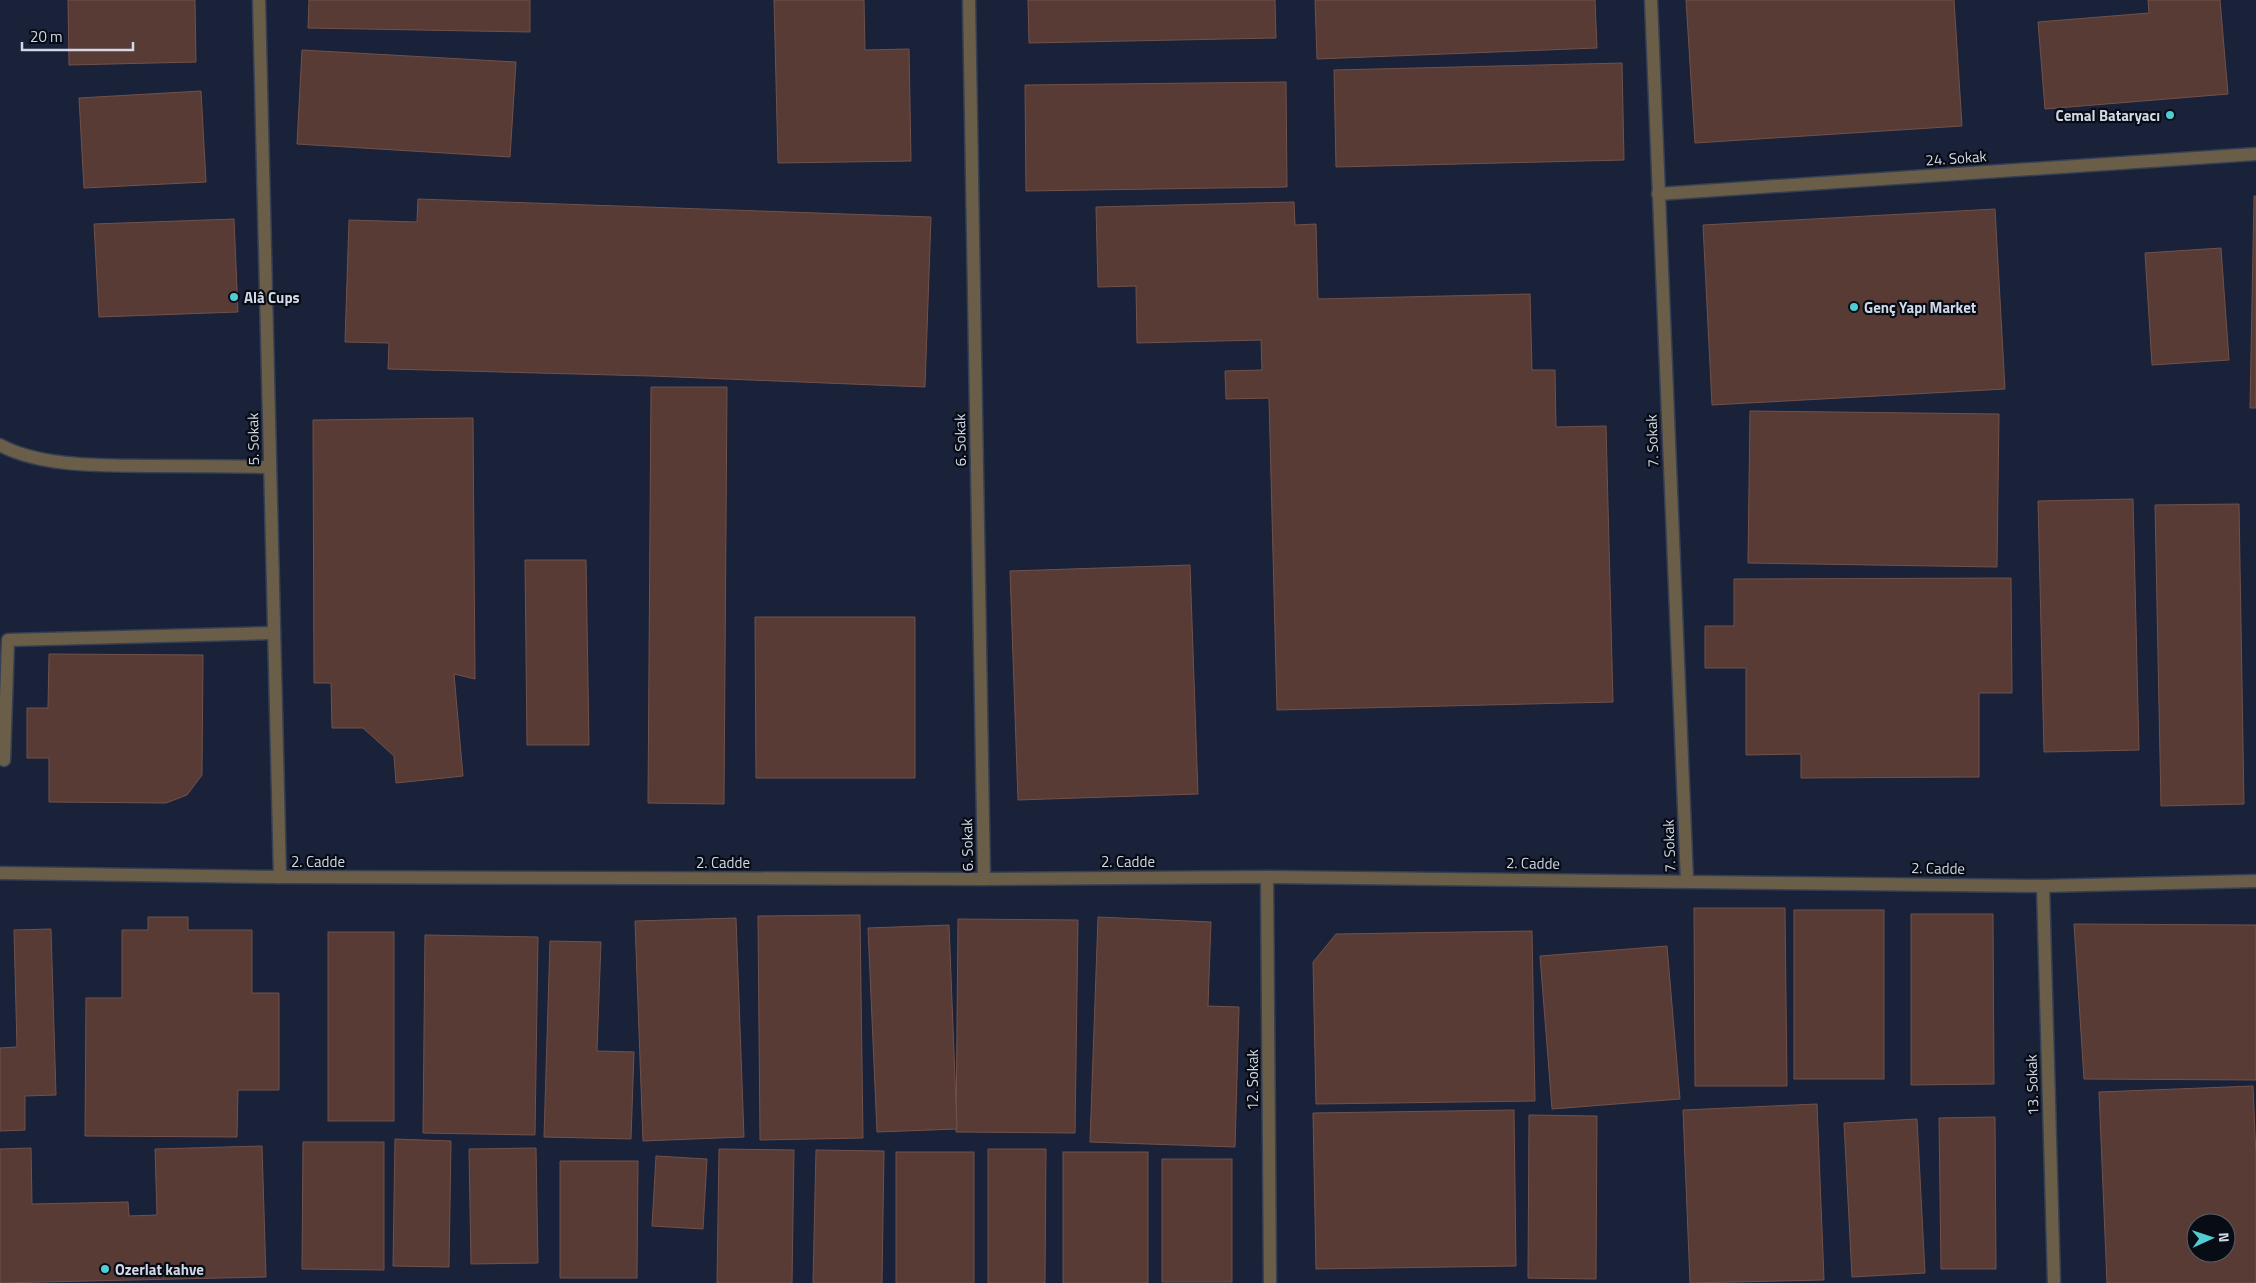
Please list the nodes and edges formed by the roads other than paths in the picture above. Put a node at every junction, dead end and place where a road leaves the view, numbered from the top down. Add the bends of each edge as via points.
1 (259, 0) edge
2 (969, 0) edge
3 (1651, 0) edge
4 (2256, 154) edge
5 (1658, 194) junction
6 (0, 445) edge
7 (270, 467) junction
8 (274, 633) junction
9 (4, 760) dead end
10 (0, 873) edge
11 (280, 877) junction
12 (1267, 877) junction
13 (984, 879) junction
14 (1687, 881) junction
15 (2256, 881) edge
16 (2043, 886) junction
17 (1270, 1283) edge
18 (2054, 1283) edge

1 - 7 street, 5. Sokak
2 - 13 street, 6. Sokak
3 - 5 street, 7. Sokak
4 - 5 street, 24. Sokak
5 - 14 street, 7. Sokak
6 - 7 street via 16,454 61,462
7 - 8 street, 5. Sokak
8 - 9 street via 8,640
8 - 11 street, 5. Sokak
10 - 11 street, 2. Cadde
11 - 13 street, 2. Cadde
12 - 13 street, 2. Cadde
12 - 14 street, 2. Cadde
12 - 17 street, 12. Sokak
14 - 16 street, 2. Cadde
15 - 16 street, 2. Cadde
16 - 18 street, 13. Sokak

